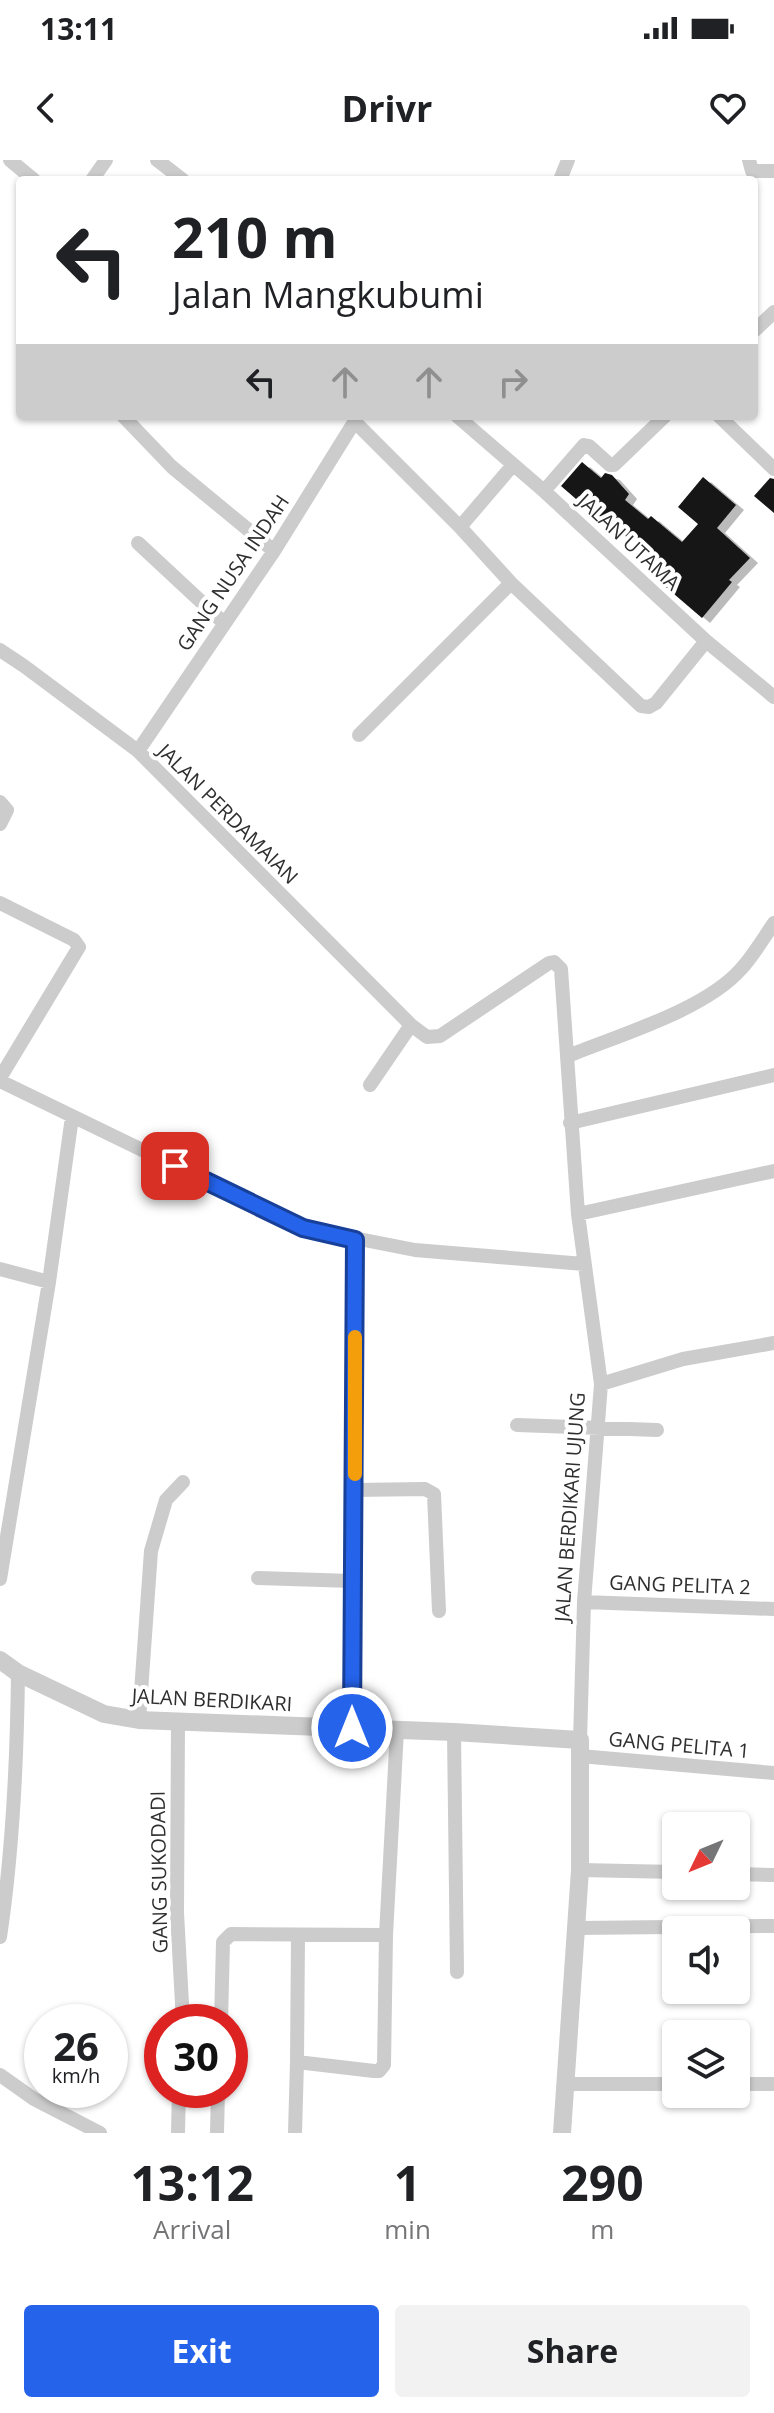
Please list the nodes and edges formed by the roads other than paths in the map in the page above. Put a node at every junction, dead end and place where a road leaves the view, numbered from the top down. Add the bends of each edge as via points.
1 (10, 160) edge
2 (157, 160) edge
3 (749, 160) edge
4 (774, 171) edge
5 (29, 176) edge
6 (178, 176) edge
7 (127, 420) edge
8 (355, 420) edge
9 (357, 420) edge
10 (462, 420) edge
11 (661, 420) edge
12 (723, 420) edge
13 (513, 465) junction
14 (774, 469) edge
15 (544, 491) junction
16 (460, 527) junction
17 (138, 543) dead end
18 (274, 551) junction
19 (511, 583) junction
20 (224, 623) junction
21 (706, 641) junction
22 (0, 650) edge
23 (774, 697) edge
24 (359, 735) dead end
25 (138, 751) junction
26 (0, 802) edge
27 (0, 824) edge
28 (0, 903) edge
29 (774, 923) edge
30 (411, 1025) junction
31 (568, 1056) junction
32 (774, 1075) edge
33 (0, 1079) edge
34 (370, 1085) dead end
35 (72, 1117) junction
36 (570, 1123) junction
37 (774, 1171) edge
38 (578, 1214) junction
39 (355, 1240) junction
40 (584, 1264) junction
41 (0, 1269) edge
42 (49, 1282) junction
43 (774, 1343) edge
44 (601, 1384) junction
45 (517, 1425) dead end
46 (598, 1430) junction
47 (657, 1430) dead end
48 (183, 1482) dead end
49 (354, 1490) junction
50 (258, 1578) dead end
51 (0, 1579) edge
52 (352, 1581) junction
53 (584, 1602) junction
54 (774, 1609) edge
55 (439, 1611) dead end
56 (0, 1660) edge
57 (18, 1673) junction
58 (139, 1720) junction
59 (178, 1721) junction
60 (352, 1728) junction
61 (397, 1730) junction
62 (454, 1732) junction
63 (580, 1748) junction
64 (774, 1773) edge
65 (580, 1870) junction
66 (662, 1872) edge
67 (750, 1874) edge
68 (774, 1875) edge
69 (774, 1926) edge
70 (577, 1928) junction
71 (298, 1935) junction
72 (386, 1935) junction
73 (0, 1937) edge
74 (457, 1972) dead end
75 (182, 2004) edge
76 (222, 2004) edge
77 (297, 2062) junction
78 (0, 2075) edge
79 (565, 2084) junction
80 (662, 2084) edge
81 (750, 2084) edge
82 (774, 2084) edge
83 (179, 2108) edge
84 (218, 2108) edge
85 (100, 2133) edge
86 (178, 2133) edge
87 (217, 2133) edge
88 (295, 2133) edge
89 (562, 2133) edge

1 - 5 street
2 - 6 street
3 - 4 street via 752,171
7 - 18 street via 172,467
8 - 18 street, GANG NUSA INDAH
9 - 16 street
10 - 13 street, JALAN UTAMA
11 - 15 street via 614,465 584,445
12 - 14 street
13 - 15 street, JALAN UTAMA
13 - 16 street
15 - 21 street, JALAN UTAMA
16 - 19 street
17 - 20 street
18 - 20 street, GANG NUSA INDAH
19 - 21 street via 641,706 656,703
19 - 24 street
20 - 25 street, GANG NUSA INDAH
21 - 23 street, JALAN UTAMA
22 - 25 street, JALAN PERDAMAIAN
25 - 30 street, JALAN PERDAMAIAN
26 - 27 street via 7,810
28 - 33 street via 79,947
29 - 31 street via 740,971 712,993
30 - 31 street, JALAN BERDIKARI UJUNG via 427,1037 440,1036 554,962 561,969
30 - 34 street
31 - 36 street, JALAN BERDIKARI UJUNG
32 - 36 street
33 - 35 street
35 - 39 street via 303,1228
35 - 42 street
36 - 38 street, JALAN BERDIKARI UJUNG
37 - 38 street
38 - 40 street, JALAN BERDIKARI UJUNG
39 - 40 street
39 - 49 street
40 - 44 street, JALAN BERDIKARI UJUNG
41 - 42 street
42 - 51 street
43 - 44 street via 683,1359
44 - 46 street, JALAN BERDIKARI UJUNG
45 - 46 street
46 - 47 street
46 - 53 street, JALAN BERDIKARI UJUNG
48 - 58 street via 166,1500 151,1551
49 - 52 street
49 - 55 street via 425,1489 434,1494
50 - 52 street
52 - 60 street
53 - 54 street, GANG PELITA 2
53 - 63 street, JALAN BERDIKARI UJUNG
56 - 57 street, JALAN BERDIKARI
57 - 58 street, JALAN BERDIKARI via 104,1714
57 - 73 street via 9,1878
58 - 59 street, JALAN BERDIKARI
59 - 60 street, JALAN BERDIKARI
59 - 75 street, GANG SUKODADI
60 - 61 street, JALAN BERDIKARI
61 - 62 street, JALAN BERDIKARI
61 - 72 street
62 - 63 street, JALAN BERDIKARI
62 - 74 street
63 - 64 street, GANG PELITA 1
63 - 65 street, JALAN BERDIKARI UJUNG
65 - 66 street
65 - 70 street, JALAN BERDIKARI UJUNG
67 - 68 street
69 - 70 street
70 - 79 street, JALAN BERDIKARI UJUNG
71 - 72 street
71 - 76 street via 231,1934 224,1939
71 - 77 street
72 - 77 street via 382,2068
77 - 88 street
78 - 85 street
79 - 80 street
79 - 89 street, JALAN BERDIKARI UJUNG
81 - 82 street
83 - 86 street
84 - 87 street

